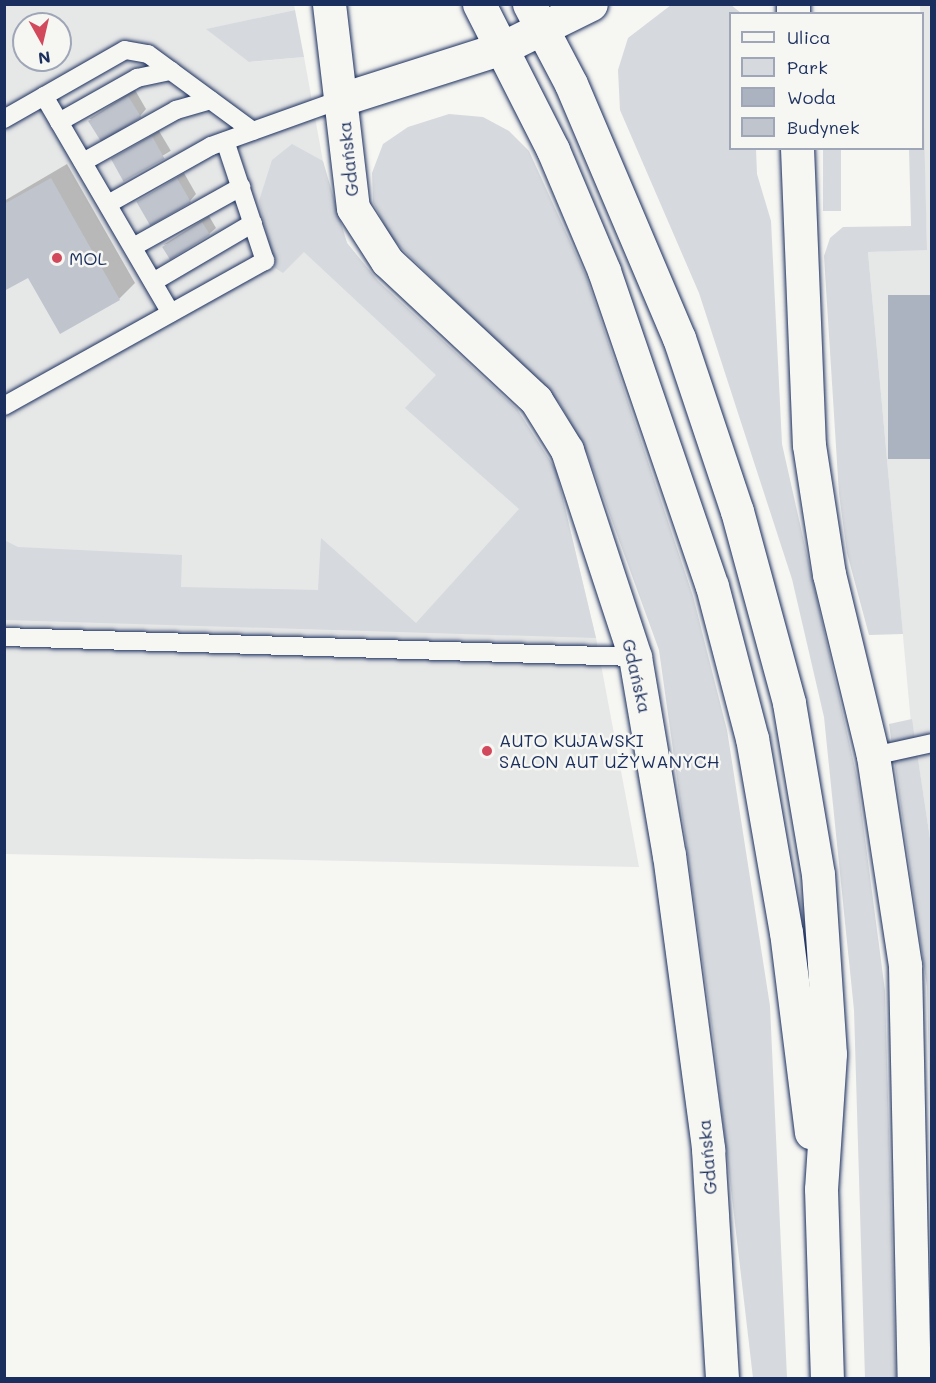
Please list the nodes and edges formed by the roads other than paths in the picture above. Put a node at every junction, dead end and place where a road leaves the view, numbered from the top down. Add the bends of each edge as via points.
1 (329, 4) edge
2 (479, 4) edge
3 (591, 4) edge
4 (536, 17) edge
5 (502, 48) junction
6 (171, 71) junction
7 (44, 96) junction
8 (342, 99) junction
9 (211, 100) junction
10 (4, 119) edge
11 (59, 122) junction
12 (253, 131) junction
13 (225, 141) junction
14 (797, 150) edge
15 (83, 162) junction
16 (241, 187) junction
17 (108, 204) junction
18 (253, 224) junction
19 (133, 247) junction
20 (153, 282) junction
21 (171, 314) junction
22 (4, 406) edge
23 (4, 637) edge
24 (635, 657) junction
25 (932, 743) edge
26 (873, 756) junction
27 (821, 1189) junction
28 (722, 1378) edge
29 (827, 1378) edge
30 (914, 1378) edge

1 - 8 street, Gdańska
2 - 5 street
3 - 4 street
4 - 5 street
4 - 27 street via 679,338 737,511 789,703 819,885 830,1054
5 - 8 street
5 - 27 street via 604,271 712,586 752,738
6 - 7 lane via 148,54 124,50
6 - 9 lane
6 - 11 lane via 137,78
7 - 10 lane
7 - 11 lane
8 - 12 lane
8 - 24 street, Gdańska via 353,208 366,236 536,400 567,450
9 - 12 lane
9 - 15 lane via 176,110
11 - 15 lane
12 - 13 lane
13 - 16 lane
13 - 17 lane
14 - 26 street via 809,445 829,574
15 - 17 lane
16 - 18 lane
16 - 19 lane
17 - 19 lane
18 - 20 lane
18 - 21 lane via 266,261
19 - 20 lane
20 - 21 lane
21 - 22 lane
23 - 24 lane
24 - 28 street, Gdańska via 669,855 708,1149
25 - 26 lane
26 - 30 street via 904,965
27 - 29 street

